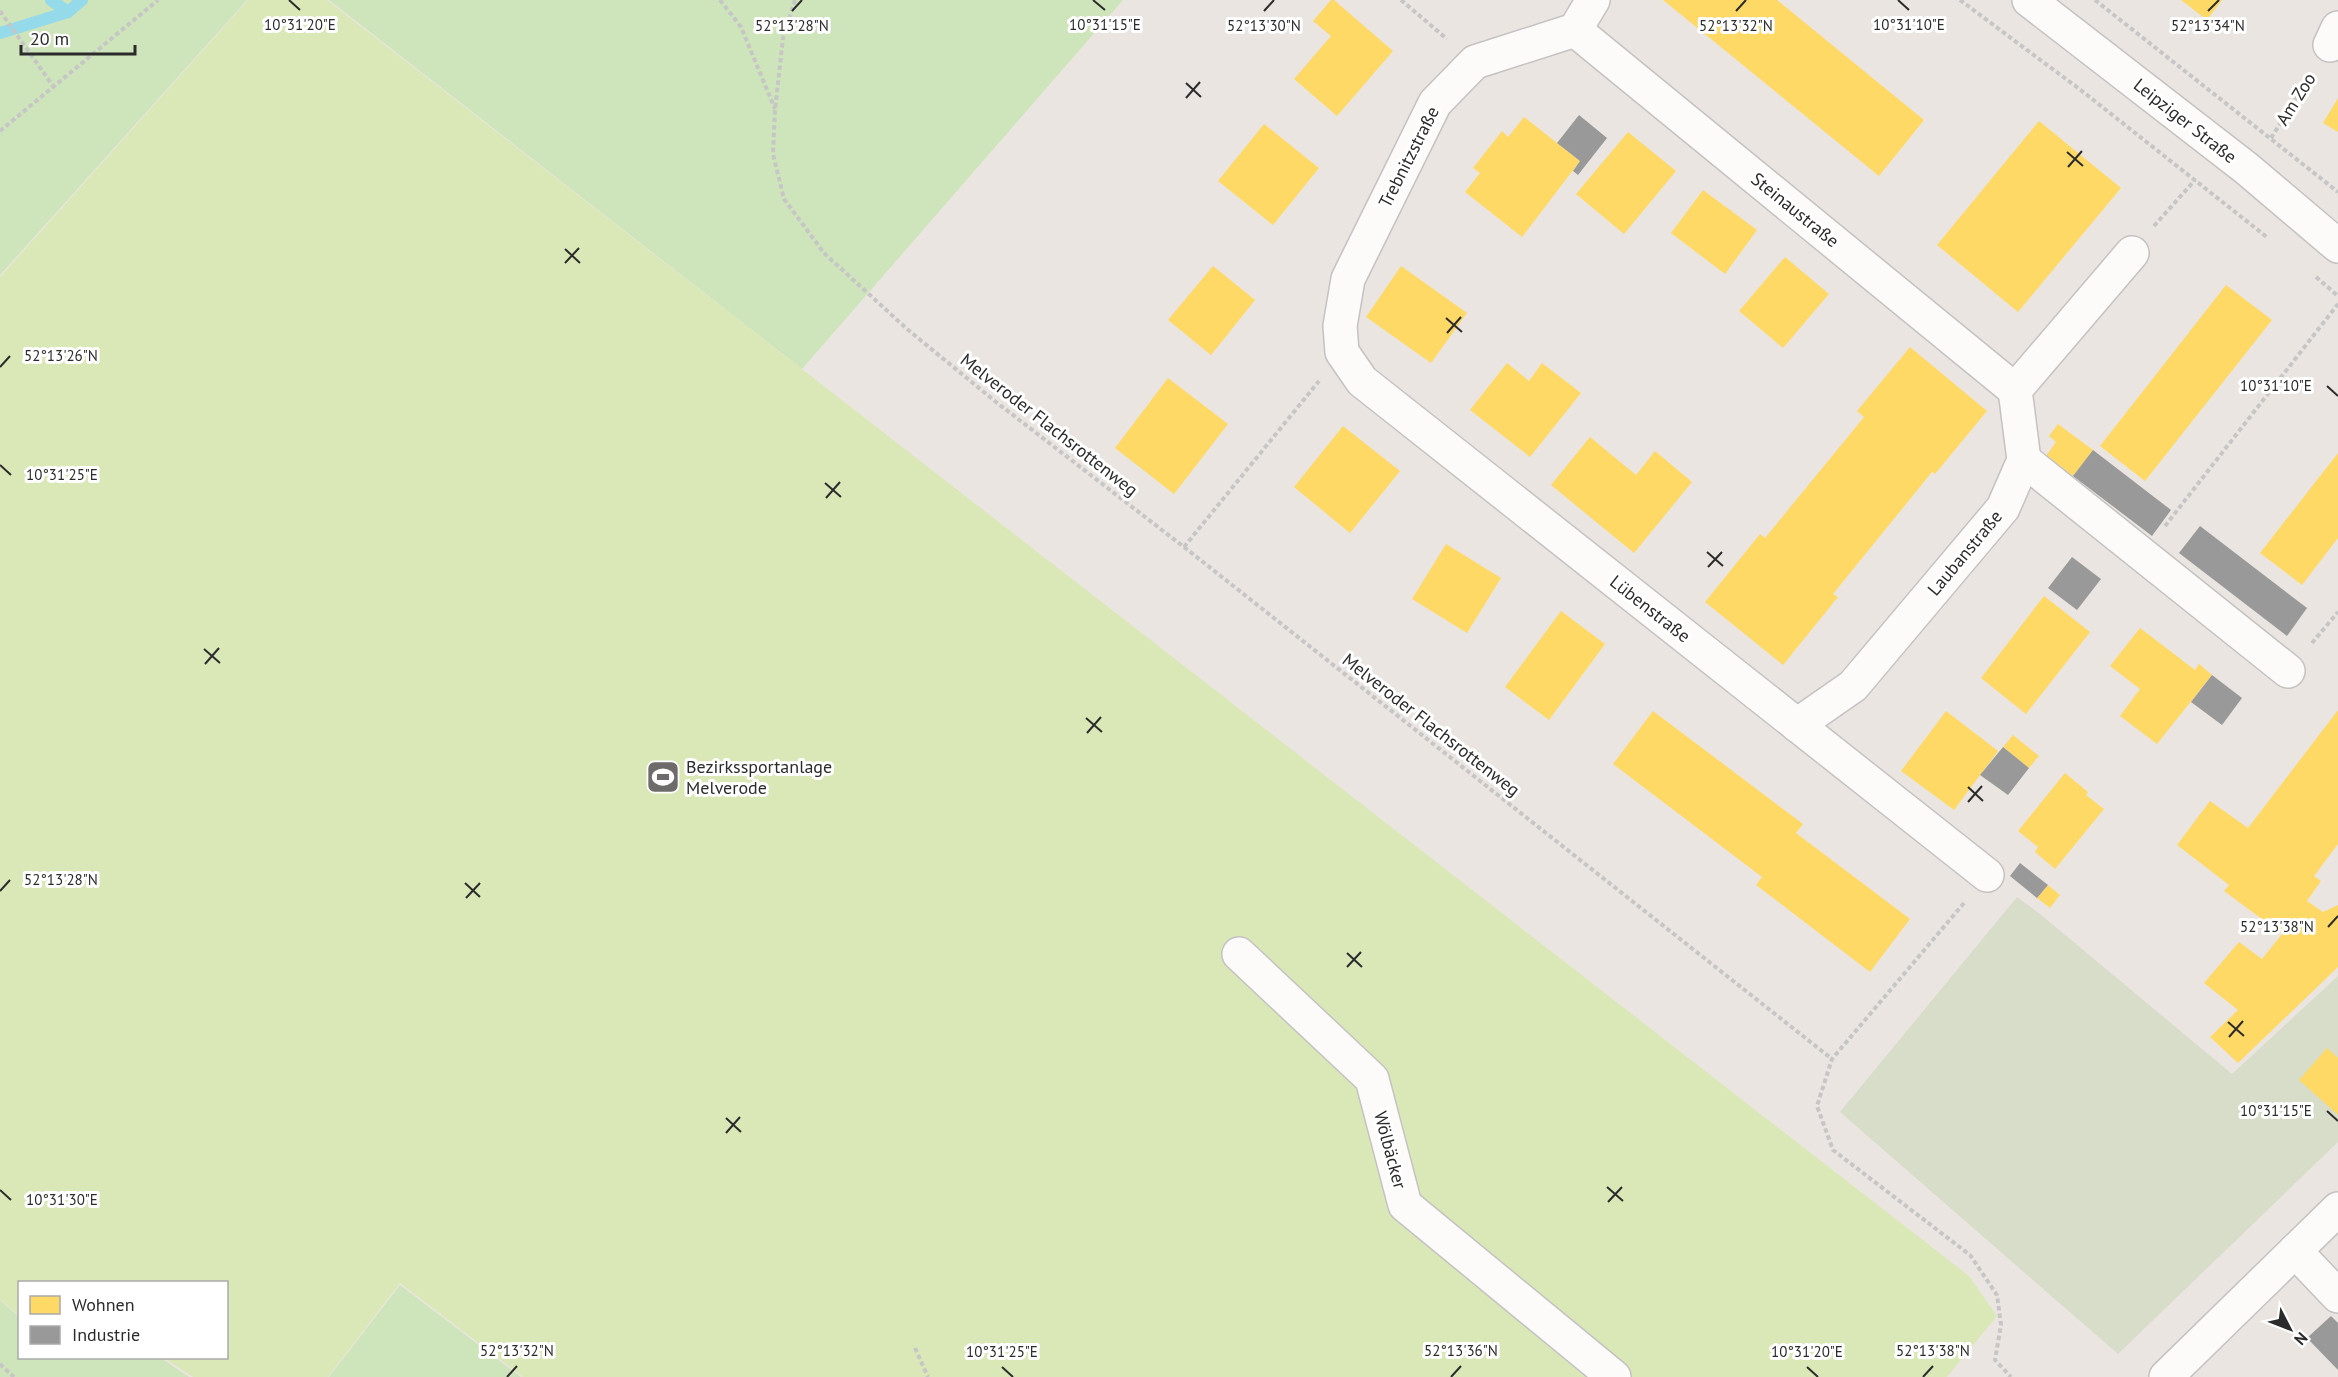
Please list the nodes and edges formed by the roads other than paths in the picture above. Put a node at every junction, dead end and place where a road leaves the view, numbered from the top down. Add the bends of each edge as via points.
1 (1593, 0) edge
2 (2029, 0) edge
3 (1575, 30) junction
4 (2338, 246) edge
5 (2132, 253) road end
6 (1341, 339) joint
7 (2015, 390) junction
8 (2024, 460) junction
9 (2288, 671) dead end
10 (1797, 725) junction
11 (1987, 875) road end
12 (1239, 954) dead end
13 (2338, 1209) edge
14 (2295, 1251) junction
15 (2338, 1296) edge
16 (1614, 1377) edge
17 (2166, 1377) edge

1 - 3 street
2 - 4 street, Leipziger Straße via 2246,168
3 - 6 street, Trebnitzstraße via 1475,62 1435,103 1348,279
3 - 7 street, Steinaustraße
5 - 7 street
6 - 10 street, Lübenstraße via 1362,381
7 - 8 street
8 - 9 street
8 - 10 street, Laubanstraße via 2003,508 1853,686
10 - 11 street, Lübenstraße
12 - 16 street, Wölbäcker via 1372,1079 1405,1205
13 - 14 street
14 - 15 street
14 - 17 street

